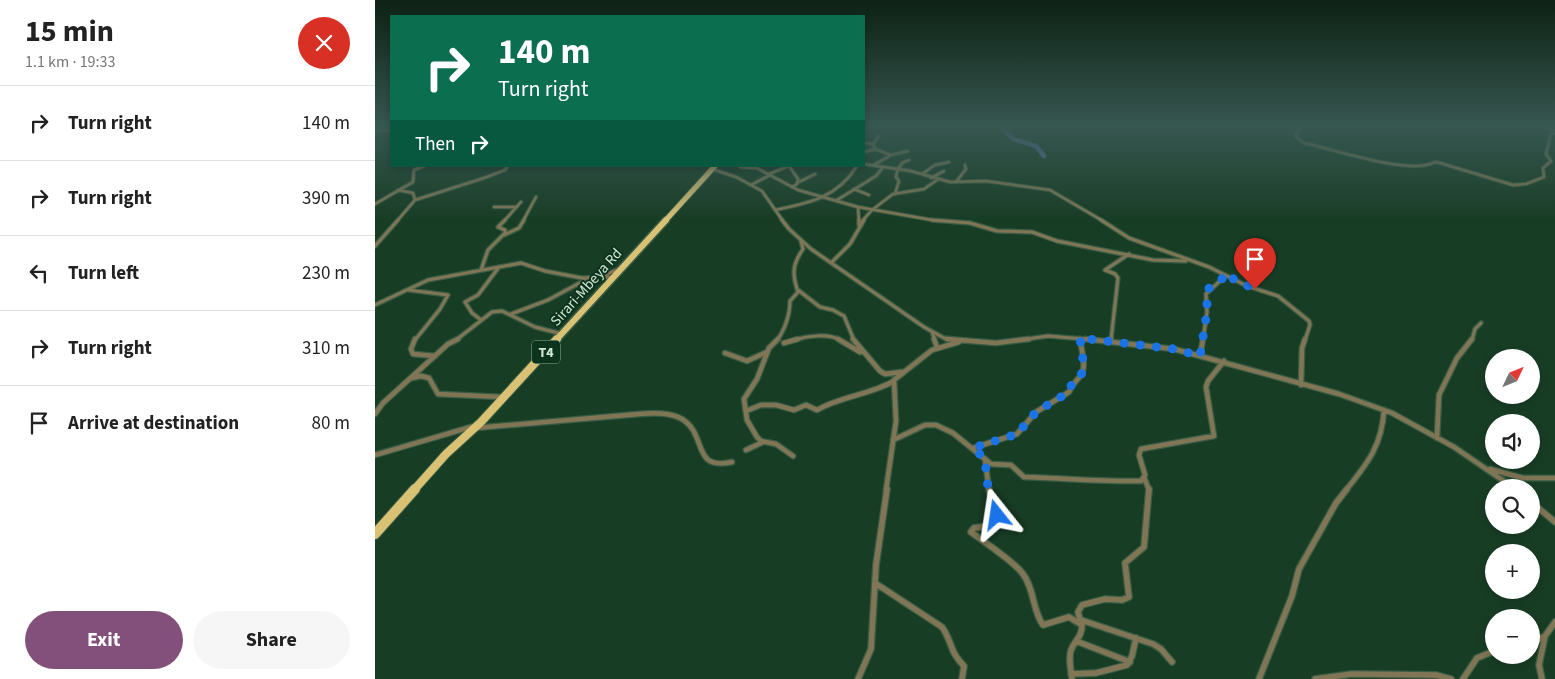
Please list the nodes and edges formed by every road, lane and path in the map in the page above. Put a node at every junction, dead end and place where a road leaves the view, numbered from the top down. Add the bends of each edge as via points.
1 (886, 158) edge
2 (1363, 158) edge
3 (1549, 158) edge
4 (909, 160) dead end
5 (949, 162) dead end
6 (865, 164) edge
7 (874, 165) junction
8 (965, 165) dead end
9 (883, 166) junction
10 (422, 167) edge
11 (507, 167) edge
12 (740, 167) edge
13 (754, 167) edge
14 (787, 167) edge
15 (790, 167) edge
16 (856, 167) edge
17 (713, 168) edge
18 (898, 169) junction
19 (944, 171) dead end
20 (815, 174) dead end
21 (922, 174) junction
22 (769, 175) junction
23 (931, 178) junction
24 (937, 180) junction
25 (798, 181) junction
26 (956, 182) junction
27 (751, 185) junction
28 (792, 186) junction
29 (854, 189) junction
30 (398, 190) junction
31 (895, 194) junction
32 (869, 195) dead end
33 (536, 197) dead end
34 (823, 197) junction
35 (415, 200) junction
36 (837, 200) junction
37 (521, 202) dead end
38 (375, 204) edge
39 (494, 207) dead end
40 (516, 207) junction
41 (858, 207) junction
42 (775, 210) junction
43 (872, 210) junction
44 (859, 225) junction
45 (503, 235) junction
46 (800, 238) junction
47 (375, 246) edge
48 (1129, 254) junction
49 (1188, 260) junction
50 (832, 262) junction
51 (499, 267) junction
52 (621, 268) junction
53 (481, 270) junction
54 (1223, 274) junction
55 (612, 277) junction
56 (596, 278) junction
57 (587, 279) junction
58 (409, 290) junction
59 (798, 290) junction
60 (375, 305) edge
61 (511, 314) junction
62 (481, 320) junction
63 (1481, 323) dead end
64 (932, 331) junction
65 (562, 334) junction
66 (1080, 338) junction
67 (784, 342) dead end
68 (961, 342) junction
69 (1111, 342) junction
70 (937, 347) junction
71 (767, 352) junction
72 (862, 353) junction
73 (725, 354) dead end
74 (435, 356) junction
75 (1200, 356) junction
76 (1223, 361) junction
77 (904, 372) junction
78 (408, 380) junction
79 (894, 380) junction
80 (1301, 385) junction
81 (504, 397) junction
82 (1384, 410) junction
83 (746, 411) junction
84 (375, 414) edge
85 (477, 426) junction
86 (1437, 438) junction
87 (893, 440) junction
88 (765, 441) junction
89 (973, 448) junction
90 (746, 450) dead end
91 (375, 455) edge
92 (793, 456) dead end
93 (985, 459) junction
94 (732, 462) dead end
95 (1485, 467) edge
96 (1488, 469) edge
97 (1492, 469) edge
98 (1144, 477) junction
99 (1555, 478) edge
100 (1502, 479) edge
101 (1540, 510) edge
102 (1555, 522) edge
103 (375, 534) edge
104 (875, 584) junction
105 (1555, 622) edge
106 (1081, 623) junction
107 (1545, 636) junction
108 (1136, 638) junction
109 (1540, 638) edge
110 (1076, 641) junction
111 (1485, 655) edge
112 (1130, 662) junction
113 (1172, 662) dead end
114 (1072, 676) edge
115 (858, 679) edge
116 (962, 679) edge
117 (1259, 679) edge
118 (1315, 679) edge
119 (1451, 679) edge
120 (1463, 679) edge
121 (1542, 679) edge

1 - 7 street
2 - 3 street via 1399,166 1427,167 1439,162 1516,186 1544,177 1543,168 1551,161
4 - 18 street
5 - 21 street via 935,165
6 - 7 street
7 - 9 street
8 - 26 street via 966,169
9 - 18 street
9 - 29 street via 876,176
10 - 30 street via 414,170 413,182
11 - 35 street via 486,178
12 - 13 street
13 - 22 street
14 - 22 street
15 - 25 street
16 - 34 street via 847,182
17 - 27 street
17 - 52 highway, Sirari-Mbeya Rd / T4
18 - 21 street
18 - 31 street
19 - 23 street
20 - 25 street
21 - 23 street
22 - 27 street
22 - 28 street
23 - 24 street
24 - 26 street
24 - 31 street via 923,190
25 - 28 street
26 - 49 street via 986,181 1050,190 1123,235
27 - 42 street via 765,195
28 - 34 street
29 - 32 street
29 - 36 street
30 - 35 street via 413,193
30 - 38 street
31 - 43 street
33 - 45 street via 519,228
34 - 36 street
34 - 42 street via 807,205
35 - 47 street
36 - 41 street
37 - 40 street
39 - 40 street
40 - 45 street via 498,227 506,231
41 - 43 street
41 - 44 street
42 - 46 street
43 - 44 street
43 - 48 street via 938,222 970,223 997,231 1032,232 1057,241
44 - 50 street via 851,242
45 - 53 street via 488,250
46 - 50 street
46 - 59 street via 803,249 792,273
48 - 49 street via 1159,261
48 - 69 street via 1105,270 1118,278
49 - 54 street
50 - 64 street
51 - 53 street
51 - 57 street via 525,262 545,271
51 - 62 street via 478,295 465,302
52 - 55 highway, Sirari-Mbeya Rd / T4
52 - 56 street
53 - 58 street via 437,277
54 - 75 street via 1207,294
54 - 80 street via 1241,284 1278,296 1308,319 1310,325 1302,348
55 - 56 street
55 - 65 highway, Sirari-Mbeya Rd / T4
56 - 57 street
57 - 61 street via 555,297
58 - 60 street
58 - 74 street via 448,296 418,331 411,349 413,354
59 - 71 street via 790,301 781,335
59 - 72 street via 820,307 844,316
61 - 62 street via 495,311
61 - 65 street via 513,318 535,327
62 - 74 street
63 - 86 street via 1475,329 1471,343 1457,358 1439,395
64 - 68 street
64 - 70 street
65 - 81 highway, Sirari-Mbeya Rd / T4
66 - 68 street via 1048,336 996,343
66 - 69 street
66 - 89 street via 1084,368 1069,392 1036,412 1017,434
67 - 72 street via 803,337 834,336
68 - 70 street
69 - 75 street via 1174,349
70 - 77 street
71 - 73 street via 747,361
71 - 83 street via 757,379 745,398
72 - 77 street via 882,373
74 - 78 street
75 - 76 street
76 - 80 street
76 - 98 street via 1205,387 1214,436 1143,448 1139,455
77 - 79 street
78 - 81 street via 426,376 438,394
78 - 84 street
79 - 83 street via 880,389 833,402 817,410 808,406 795,410 769,404
79 - 87 street via 896,421
80 - 82 street
81 - 85 highway, Sirari-Mbeya Rd / T4
82 - 86 street
82 - 117 street via 1383,427 1372,458 1336,503 1299,569 1293,596
83 - 88 street via 749,424 759,439
85 - 91 street
85 - 94 street via 673,415 686,422 693,431 711,464
85 - 103 highway, Sirari-Mbeya Rd / T4 via 446,454
86 - 95 street
87 - 89 street via 929,424 957,435
87 - 104 street
88 - 90 street
88 - 92 street via 776,444
89 - 93 street
93 - 98 street via 997,466 1011,465 1027,478 1127,482 1141,481
93 - 106 street via 996,518 991,524 974,528 971,532 1023,573 1043,625 1065,616
96 - 100 street
97 - 99 street via 1523,478
98 - 106 street via 1150,492 1144,547 1140,554 1125,563 1129,598 1105,599 1082,606 1077,612
101 - 102 street
104 - 115 street via 871,649
104 - 116 street via 945,631 953,656 964,666
105 - 107 street
106 - 108 street
106 - 110 street via 1083,632
107 - 109 street
107 - 121 street via 1539,668
108 - 112 street
108 - 113 street via 1159,648
110 - 112 street
110 - 114 street via 1070,651
111 - 120 street via 1477,658
112 - 114 street via 1096,673
118 - 119 street via 1346,673 1436,674

